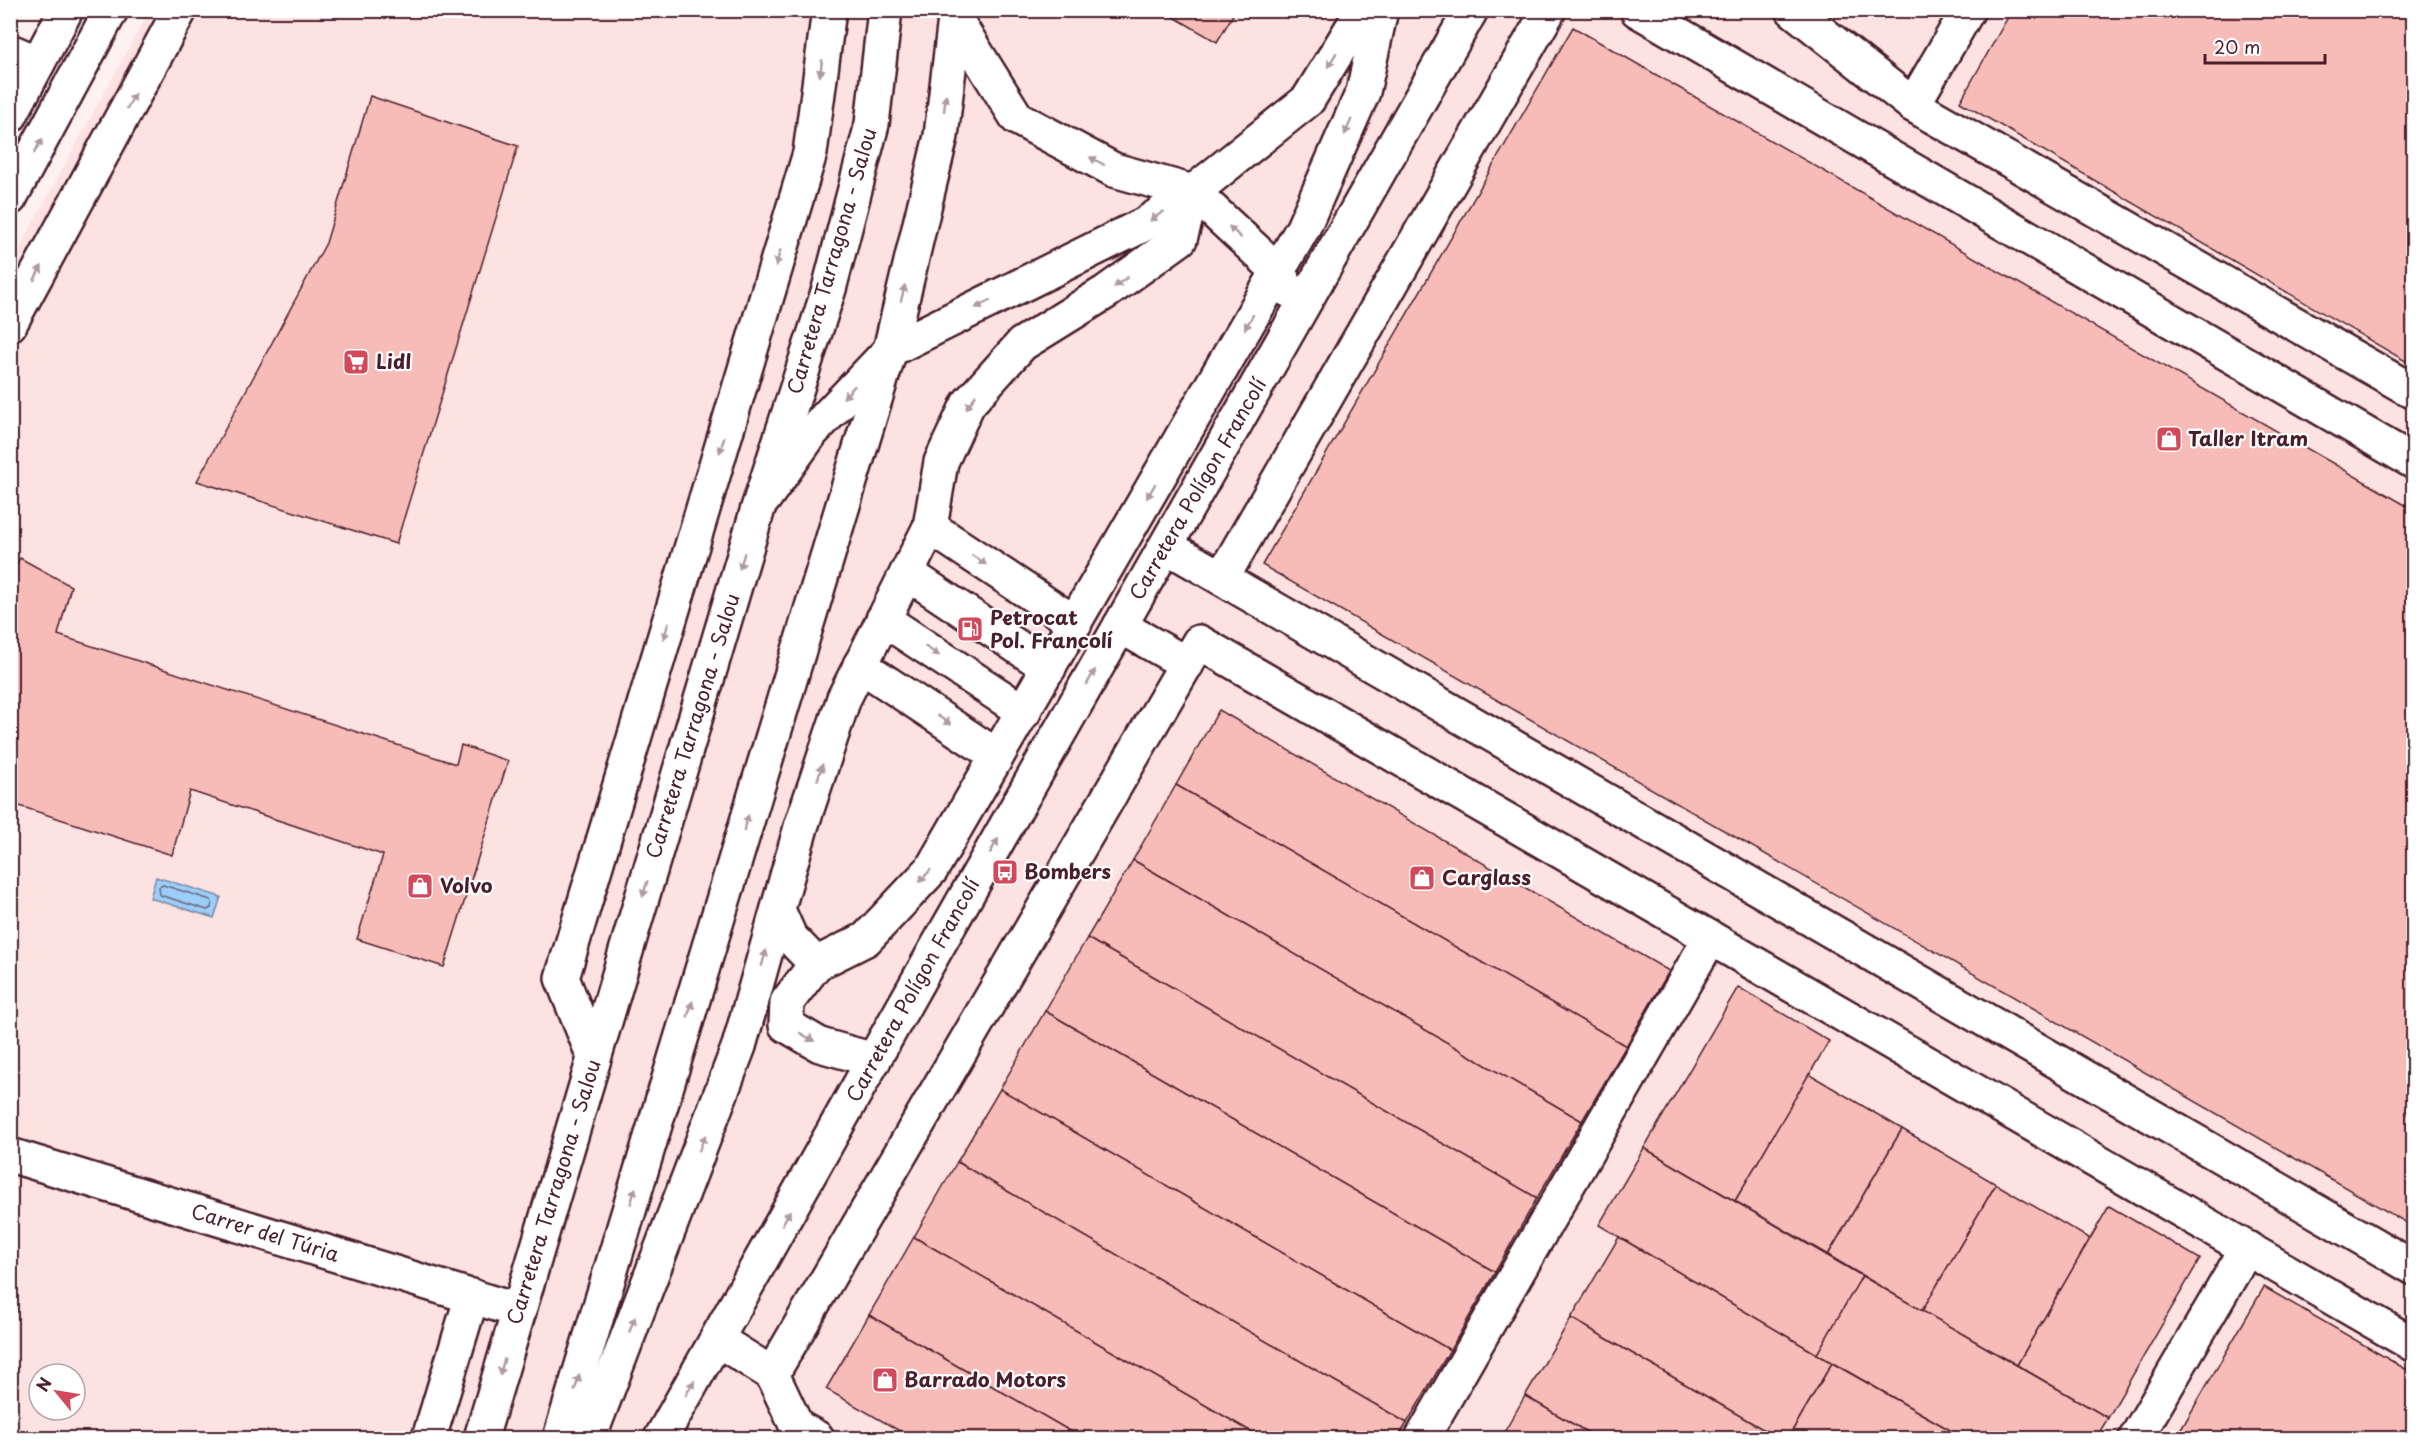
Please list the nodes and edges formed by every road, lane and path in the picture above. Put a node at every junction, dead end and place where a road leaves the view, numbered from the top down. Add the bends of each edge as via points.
1 (66, 10) edge
2 (111, 10) edge
3 (180, 10) edge
4 (829, 10) edge
5 (885, 10) edge
6 (1363, 10) edge
7 (1381, 10) edge
8 (1471, 10) edge
9 (1549, 10) edge
10 (1638, 10) edge
11 (1793, 10) edge
12 (1968, 10) edge
13 (956, 15) edge
14 (24, 57) edge
15 (1913, 105) junction
16 (10, 116) edge
17 (1192, 192) junction
18 (10, 198) edge
19 (1278, 271) junction
20 (10, 324) edge
21 (890, 350) junction
22 (1264, 373) junction
23 (2414, 392) edge
24 (2414, 462) edge
25 (759, 505) junction
26 (930, 527) junction
27 (1166, 546) junction
28 (907, 573) junction
29 (1222, 578) junction
30 (883, 619) junction
31 (1075, 623) junction
32 (1120, 626) junction
33 (1187, 664) junction
34 (860, 665) junction
35 (1049, 668) junction
36 (1024, 712) junction
37 (998, 756) junction
38 (778, 910) junction
39 (1710, 938) junction
40 (816, 964) junction
41 (594, 1057) junction
42 (874, 1060) junction
43 (10, 1155) edge
44 (2247, 1248) junction
45 (2414, 1268) edge
46 (472, 1296) junction
47 (519, 1311) junction
48 (718, 1340) junction
49 (2414, 1345) edge
50 (772, 1374) junction
51 (429, 1438) edge
52 (481, 1438) edge
53 (560, 1438) edge
54 (589, 1438) edge
55 (661, 1438) edge
56 (817, 1438) edge
57 (1422, 1438) edge
58 (2136, 1438) edge

1 - 14 main road
18 -> 2 main road
20 -> 3 main road
4 -> 41 main road via 810,153 562,978
5 - 25 main road, Carretera Tarragona - Salou via 872,124 829,289
6 -> 17 main road via 1308,100
7 -> 19 main road via 1363,92 1303,228
8 - 22 main road, Carretera Polígon Francolí
9 - 29 main road
10 - 24 main road
11 - 15 main road
12 - 15 main road
17 -> 13 main road via 1114,170 1017,118
21 -> 13 main road via 941,136
14 - 16 main road
15 - 23 main road
19 -> 17 main road
17 -> 21 main road via 1145,224
17 -> 26 main road via 1180,239 1106,292 1022,344 968,404 941,462
19 - 22 main road via 1292,298
19 -> 31 main road
21 -> 25 main road via 812,432
53 -> 21 main road
22 - 27 main road, Carretera Polígon Francolí
25 -> 41 main road, Carretera Tarragona - Salou
26 - 28 main road
26 -> 31 main road
27 - 29 main road
27 - 32 main road, Carretera Polígon Francolí
28 - 30 main road
28 - 35 main road
29 - 45 main road
30 - 34 main road
30 -> 36 main road
31 - 35 main road
32 - 33 main road
42 -> 32 main road, Carretera Polígon Francolí
33 - 39 main road via 1199,642
33 - 50 main road
34 -> 37 main road
38 -> 34 main road via 815,784 844,698
35 - 36 main road
36 - 37 main road
37 -> 40 main road via 931,870 866,939
38 - 40 main road via 790,938
54 -> 38 main road via 739,1046
39 - 44 main road
39 - 57 main road
40 -> 42 main road via 786,1002 786,1025 819,1045
41 - 47 main road, Carretera Tarragona - Salou
48 -> 42 main road, Carretera Polígon Francolí
43 - 46 main road, Carrer del Túria
44 - 49 main road
44 - 58 main road
46 - 47 main road, Carrer del Túria
46 - 51 main road
47 -> 52 main road, Carretera Tarragona - Salou
48 - 50 main road
55 -> 48 main road, Carretera Polígon Francolí
50 - 56 main road via 797,1427

